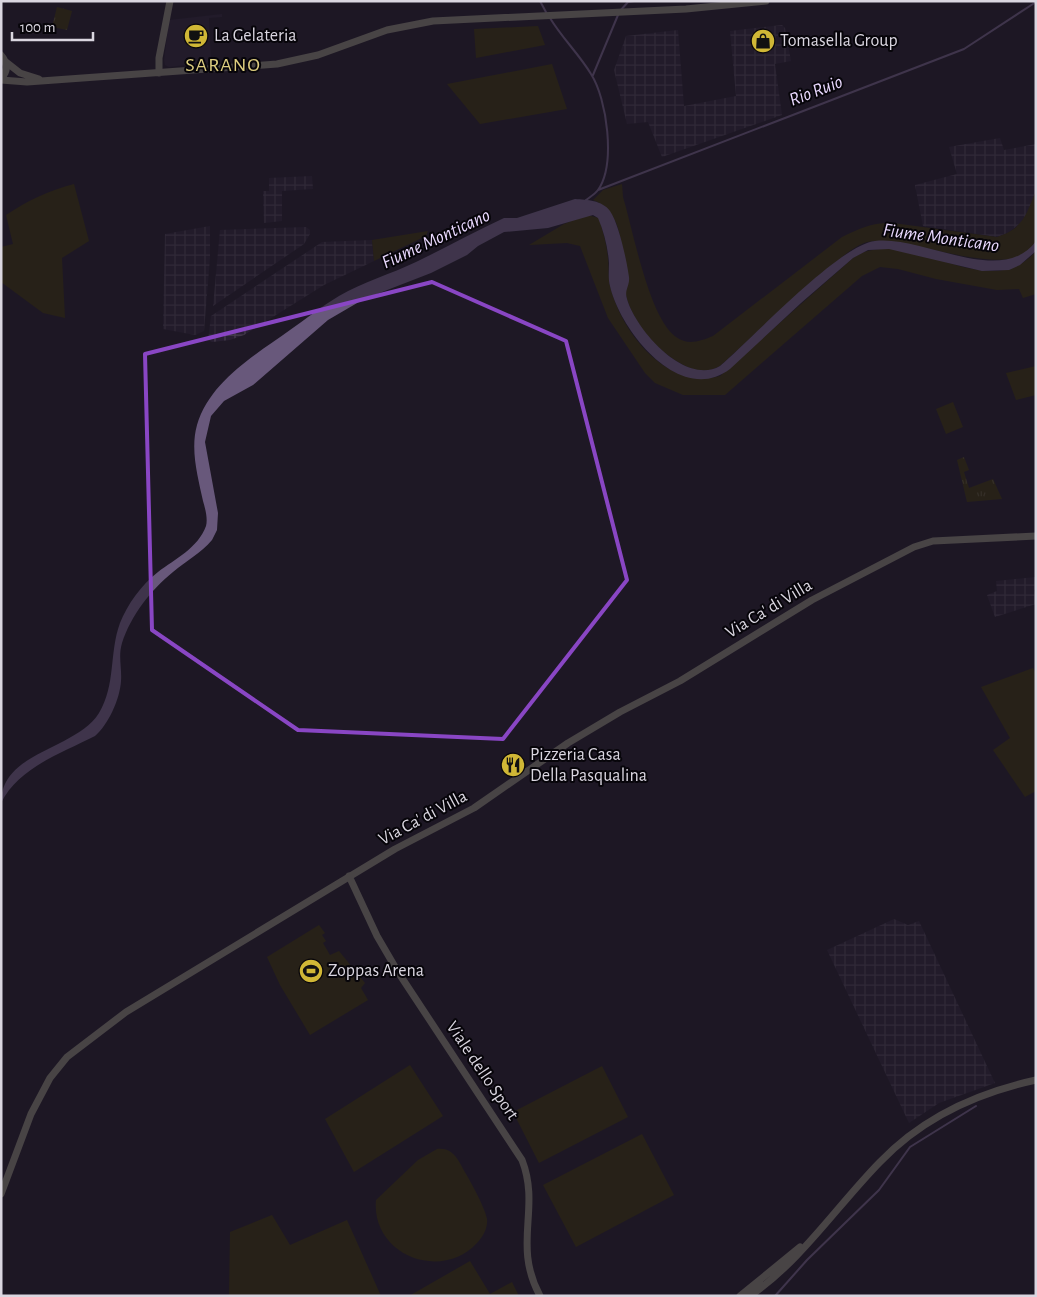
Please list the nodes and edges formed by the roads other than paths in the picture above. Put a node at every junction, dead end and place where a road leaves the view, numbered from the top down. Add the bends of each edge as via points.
1 (170, 1) edge
2 (766, 1) edge
3 (4, 59) edge
4 (159, 73) junction
5 (1, 79) edge
6 (50, 81) junction
7 (1036, 536) edge
8 (349, 876) junction
9 (1036, 1080) edge
10 (1, 1194) edge
11 (823, 1227) junction
12 (540, 1296) edge
13 (740, 1296) edge
14 (750, 1296) edge

1 - 4 street
2 - 4 street via 686,9 410,24 292,61
3 - 5 street via 6,70
3 - 6 street via 26,76
4 - 6 street
5 - 6 street
7 - 8 street, Via Ca' di Villa via 933,541 914,547 812,600 680,681 620,712 474,808
8 - 10 street, Via Ca' di Villa via 126,1012 67,1057 41,1093
8 - 12 street, Viale dello Sport via 398,972 522,1160 530,1188 527,1262
9 - 11 street via 984,1094 920,1127 880,1162
11 - 13 street
11 - 14 street via 787,1267

